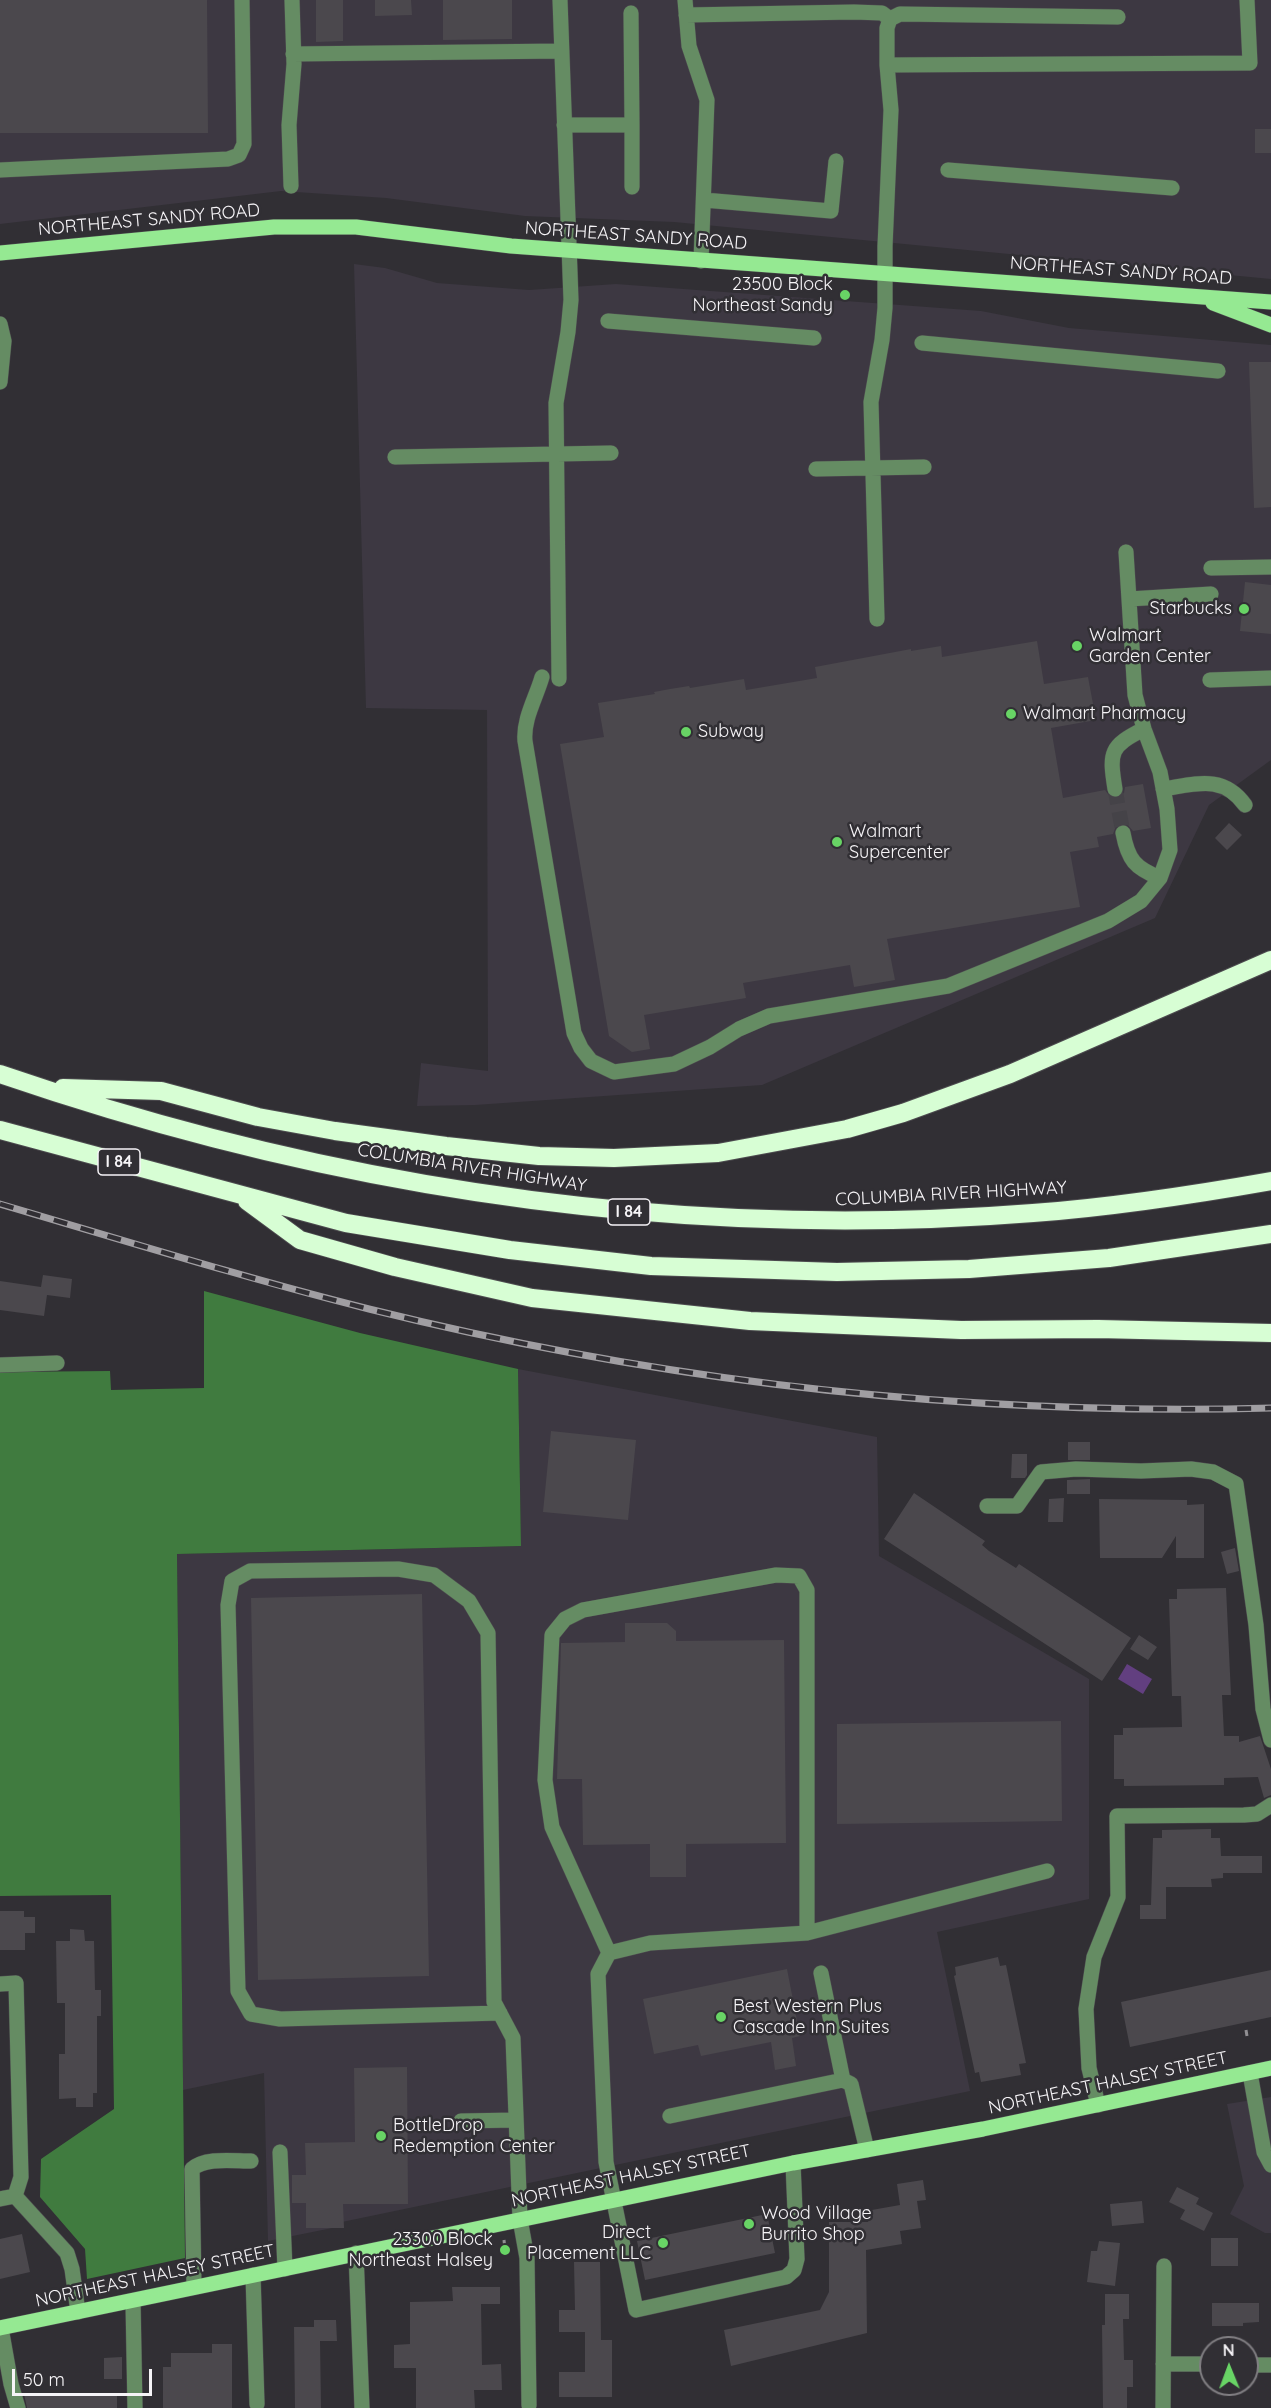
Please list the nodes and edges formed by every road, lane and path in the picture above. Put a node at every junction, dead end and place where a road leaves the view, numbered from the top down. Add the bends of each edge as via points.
1 (242, 0) edge
2 (292, 0) edge
3 (560, 0) edge
4 (1248, 0) edge
5 (686, 8) edge
6 (631, 13) dead end
7 (1118, 17) dead end
8 (890, 19) junction
9 (562, 51) junction
10 (293, 54) junction
11 (887, 65) junction
12 (564, 125) junction
13 (632, 125) junction
14 (836, 161) dead end
15 (0, 170) edge
16 (948, 170) dead end
17 (291, 186) dead end
18 (632, 187) dead end
19 (1172, 188) dead end
20 (704, 200) junction
21 (569, 250) junction
22 (0, 253) edge
23 (701, 261) junction
24 (885, 274) junction
25 (1197, 297) junction
26 (1271, 302) edge
27 (608, 321) dead end
28 (0, 324) edge
29 (1271, 325) edge
30 (814, 338) dead end
31 (922, 343) dead end
32 (1218, 371) dead end
33 (0, 382) edge
34 (610, 453) dead end
35 (556, 454) junction
36 (395, 457) dead end
37 (924, 467) dead end
38 (872, 468) junction
39 (816, 469) dead end
40 (1126, 552) dead end
41 (1271, 567) edge
42 (1211, 568) dead end
43 (1211, 594) dead end
44 (1129, 599) junction
45 (877, 619) dead end
46 (542, 677) dead end
47 (1271, 678) edge
48 (559, 679) dead end
49 (1210, 680) dead end
50 (1144, 729) junction
51 (1115, 789) tunnel mouth
52 (1163, 789) junction
53 (1245, 805) dead end
54 (1123, 833) tunnel mouth
55 (1160, 878) junction
56 (1271, 960) edge
57 (0, 1074) edge
58 (40, 1088) junction
59 (0, 1130) edge
60 (1271, 1181) edge
61 (238, 1194) junction
62 (1271, 1234) edge
63 (1271, 1333) edge
64 (57, 1363) dead end
65 (0, 1365) edge
66 (987, 1506) dead end
67 (1271, 1740) edge
68 (1271, 1804) edge
69 (1047, 1871) dead end
70 (807, 1933) junction
71 (609, 1953) junction
72 (821, 1973) dead end
73 (0, 1983) edge
74 (500, 2013) junction
75 (1246, 2030) dead end
76 (1246, 2036) dead end
77 (1271, 2068) edge
78 (1250, 2073) junction
79 (843, 2080) junction
80 (1098, 2104) junction
81 (670, 2116) dead end
82 (515, 2120) junction
83 (461, 2121) dead end
84 (867, 2150) junction
85 (280, 2152) dead end
86 (250, 2161) dead end
87 (792, 2163) junction
88 (1271, 2165) edge
89 (8, 2197) edge
90 (613, 2199) junction
91 (520, 2219) junction
92 (356, 2253) junction
93 (1164, 2266) dead end
94 (285, 2269) junction
95 (253, 2275) junction
96 (194, 2288) junction
97 (133, 2301) junction
98 (78, 2312) junction
99 (0, 2328) edge
100 (1163, 2364) junction
101 (1199, 2364) edge
102 (257, 2404) dead end
103 (529, 2405) dead end
104 (18, 2408) edge
105 (135, 2408) edge
106 (362, 2408) edge
107 (1163, 2408) edge

1 - 15 street via 244,144 239,155 228,159
2 - 10 street
3 - 9 street
4 - 11 street via 1250,63
5 - 8 street via 882,13
5 - 20 street via 689,46 707,100
6 - 13 street
7 - 8 street via 900,14
8 - 11 street
9 - 10 street
9 - 12 street
10 - 17 street
11 - 24 street via 891,110
12 - 13 street
12 - 21 street
13 - 18 street
14 - 20 street via 831,211
16 - 19 street
20 - 23 street
21 - 22 main road, NORTHEAST SANDY ROAD via 309,226
21 - 23 main road, NORTHEAST SANDY ROAD
21 - 35 street via 571,300 556,403
23 - 24 main road, NORTHEAST SANDY ROAD
24 - 25 main road, NORTHEAST SANDY ROAD
24 - 38 street via 882,340 871,402
25 - 26 main road, NORTHEAST SANDY ROAD
25 - 29 main road
27 - 30 street
28 - 33 street via 4,341
31 - 32 street
34 - 35 street
35 - 36 street
35 - 48 street
37 - 38 street
38 - 39 street
38 - 45 street
40 - 44 street
41 - 42 street
43 - 44 street
44 - 50 street via 1135,695
46 - 55 street via 524,729 525,741 574,1033 591,1061 614,1072 674,1064 769,1016 948,986 1108,921 1141,901
47 - 49 street
50 - 51 street via 1118,744 1113,753
50 - 52 street
52 - 53 street via 1222,785 1237,793
52 - 55 street via 1170,850
54 - 55 street via 1126,849 1140,870
56 - 58 highway via 1010,1074 903,1113 847,1129 718,1153 637,1158 539,1156 335,1131 258,1117 161,1091
57 - 58 highway, COLUMBIA RIVER HIGHWAY / I 84
58 - 60 highway, COLUMBIA RIVER HIGHWAY / I 84 via 249,1147 362,1173 513,1199 664,1215 824,1221 970,1217 1140,1202
59 - 61 highway, I 84
61 - 62 highway, I 84 via 345,1223 455,1242 607,1261 737,1270 906,1272 1013,1266 1163,1251
61 - 63 highway via 300,1240 395,1267 532,1298 750,1321 961,1330
64 - 65 street
66 - 67 street via 1017,1506 1041,1472 1191,1470 1214,1472 1236,1484 1256,1625 1263,1709
68 - 80 street via 1257,1814 1117,1816 1118,1897 1094,1957 1086,2009 1089,2068
69 - 70 street
70 - 71 street via 650,1943
70 - 71 street via 807,1590 799,1576 776,1575 583,1610 565,1619 552,1635 545,1780 552,1827
71 - 90 street via 598,1974 606,2162
72 - 79 street
73 - 89 street via 16,1983 21,2177
74 - 74 street via 494,2002 488,1633 469,1601 434,1575 398,1569 250,1570 232,1581 228,1605 238,1991 251,2014 280,2019
74 - 82 street via 513,2038
75 - 76 path
77 - 78 main road, NORTHEAST HALSEY STREET
78 - 80 main road, NORTHEAST HALSEY STREET
78 - 88 street via 1264,2152
79 - 81 street
79 - 84 street via 851,2084
80 - 84 main road, NORTHEAST HALSEY STREET
82 - 83 street
82 - 91 street
84 - 87 main road, NORTHEAST HALSEY STREET
85 - 94 street
86 - 96 street via 197,2163 192,2169
87 - 90 main road, NORTHEAST HALSEY STREET
87 - 90 street via 797,2259 794,2270 786,2277 636,2310
89 - 98 street via 67,2253
90 - 91 main road, NORTHEAST HALSEY STREET
91 - 92 main road, NORTHEAST HALSEY STREET
91 - 103 street via 527,2258
92 - 94 main road, NORTHEAST HALSEY STREET
92 - 106 street
93 - 100 street
94 - 95 main road, NORTHEAST HALSEY STREET
95 - 96 main road, NORTHEAST HALSEY STREET
95 - 102 street
96 - 97 main road, NORTHEAST HALSEY STREET
97 - 98 main road, NORTHEAST HALSEY STREET
97 - 105 street
98 - 99 main road, NORTHEAST HALSEY STREET
99 - 104 street
100 - 101 street
100 - 107 street

